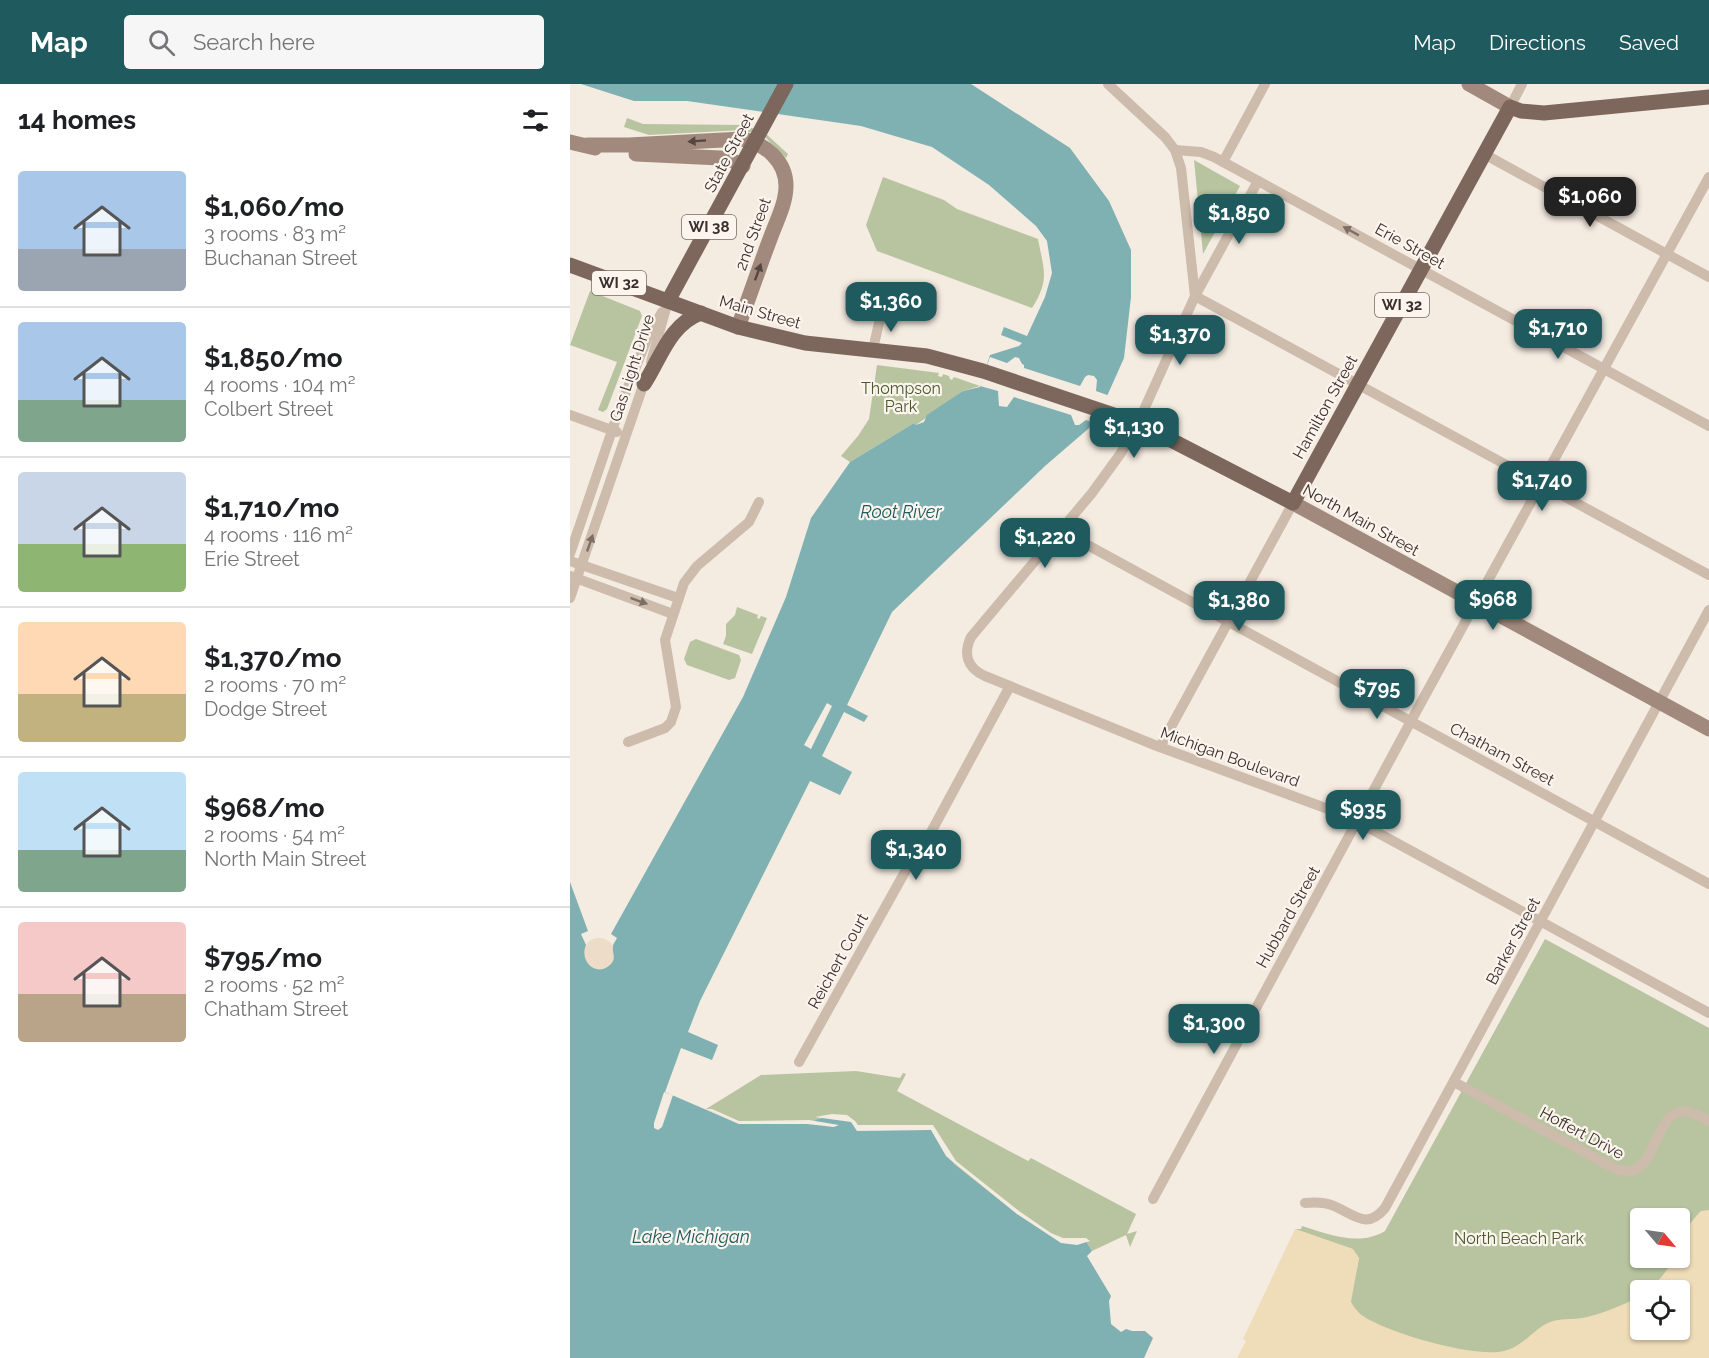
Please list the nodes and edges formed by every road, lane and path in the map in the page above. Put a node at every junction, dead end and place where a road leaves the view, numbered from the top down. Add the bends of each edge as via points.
1 (786, 84) edge
2 (1108, 84) edge
3 (1265, 84) edge
4 (1469, 84) edge
5 (1522, 84) edge
6 (1709, 97) edge
7 (1510, 107) junction
8 (570, 142) edge
9 (587, 145) junction
10 (1175, 150) junction
11 (1484, 154) junction
12 (746, 159) junction
13 (1223, 162) junction
14 (1709, 177) edge
15 (1258, 181) junction
16 (1667, 254) junction
17 (570, 265) edge
18 (1421, 269) junction
19 (1709, 277) edge
20 (1196, 296) junction
21 (668, 301) junction
22 (882, 310) dead end
23 (701, 313) junction
24 (738, 327) junction
25 (873, 349) junction
26 (1603, 369) junction
27 (983, 371) joint
28 (644, 384) junction
29 (1358, 384) junction
30 (570, 415) edge
31 (1138, 423) junction
32 (1709, 426) edge
33 (612, 430) junction
34 (626, 435) junction
35 (1540, 484) junction
36 (759, 502) dead end
37 (1293, 503) junction
38 (1060, 530) junction
39 (570, 554) edge
40 (570, 561) edge
41 (582, 565) junction
42 (1709, 575) edge
43 (574, 578) edge
44 (570, 598) edge
45 (678, 598) junction
46 (1476, 603) junction
47 (1709, 610) edge
48 (673, 614) junction
49 (1228, 622) junction
50 (1010, 686) junction
51 (1660, 702) junction
52 (1411, 722) junction
53 (1709, 729) edge
54 (628, 742) dead end
55 (1160, 747) junction
56 (1357, 821) junction
57 (1595, 821) junction
58 (1709, 884) edge
59 (1541, 920) junction
60 (1709, 1013) edge
61 (799, 1062) dead end
62 (1454, 1082) junction
63 (1709, 1121) edge
64 (1153, 1198) dead end
65 (1305, 1203) dead end

1 - 12 main road, State Street / WI 38
2 - 10 street via 1153,123
3 - 13 street
4 - 7 street
5 - 7 street, Hamilton Street
6 - 7 main road via 1544,113
7 - 11 main road, Hamilton Street / WI 32
8 - 9 street
9 - 12 street via 610,153
24 -> 9 street, 2nd Street via 784,201 785,176 772,153 742,139
10 - 13 street, Erie Street via 1201,152
10 - 20 street via 1181,168
11 - 16 street
11 - 18 main road, Hamilton Street / WI 32
12 - 21 main road, State Street / WI 38
13 - 15 street, Erie Street
14 - 16 street, Hubbard Street
18 -> 15 street, Erie Street
15 - 20 street
16 - 19 street
16 - 26 street, Hubbard Street
17 - 21 main road, Main Street / WI 32
18 - 26 street, Erie Street
18 - 29 main road, Hamilton Street / WI 32
20 - 29 street
20 - 31 street
21 - 23 main road, Main Street / WI 32
21 - 28 street, Gas Light Drive
21 - 33 street, Gas Light Drive via 647,339
22 - 25 street
23 - 24 main road, Main Street / WI 32
23 - 28 main road via 677,328
24 - 25 main road, Main Street / WI 32 via 805,344
25 - 27 main road, Main Street / WI 32 via 927,356
26 - 32 street, Erie Street
26 - 35 street, Hubbard Street
27 - 31 main road, North Main Street / WI 32
28 - 34 street, Gas Light Drive
29 - 35 street
29 - 37 main road, Hamilton Street / WI 32
30 - 33 street
31 - 37 main road, North Main Street / WI 32
31 - 38 street via 1107,474
33 - 34 street
33 - 39 street, Gas Light Drive
41 -> 34 street, Gas Light Drive
35 - 42 street
35 - 46 street, Hubbard Street
36 - 45 street via 749,522 689,574
37 - 46 street, North Main Street
37 - 49 street, Hamilton Street
38 - 49 street, Chatham Street
38 - 50 street, Michigan Boulevard via 967,646 968,661 977,673
40 - 41 street
41 - 43 street, Gas Light Drive
41 - 45 street
43 - 44 street, Gas Light Drive
43 -> 48 street
45 - 48 street
46 - 51 street, North Main Street
46 - 52 street, Hubbard Street
47 - 51 street, Barker Street
48 - 54 street via 665,640 675,714 665,729
49 - 52 street, Chatham Street
49 - 55 street, Hamilton Street
50 - 55 street, Michigan Boulevard
50 - 61 street, Reichert Court
51 - 53 street, North Main Street
51 - 57 street, Barker Street
52 - 56 street, Hubbard Street
52 - 57 street, Chatham Street
55 - 56 street, Michigan Boulevard
56 - 59 street, Michigan Boulevard
56 - 64 street, Hubbard Street
57 - 58 street, Chatham Street
57 - 59 street, Barker Street
59 - 60 street, Michigan Boulevard
59 - 62 street, Barker Street
62 - 63 street, Hoffert Drive via 1626,1172 1642,1165 1673,1115 1688,1112
62 - 65 street, Barker Street via 1379,1216 1364,1220 1332,1205

